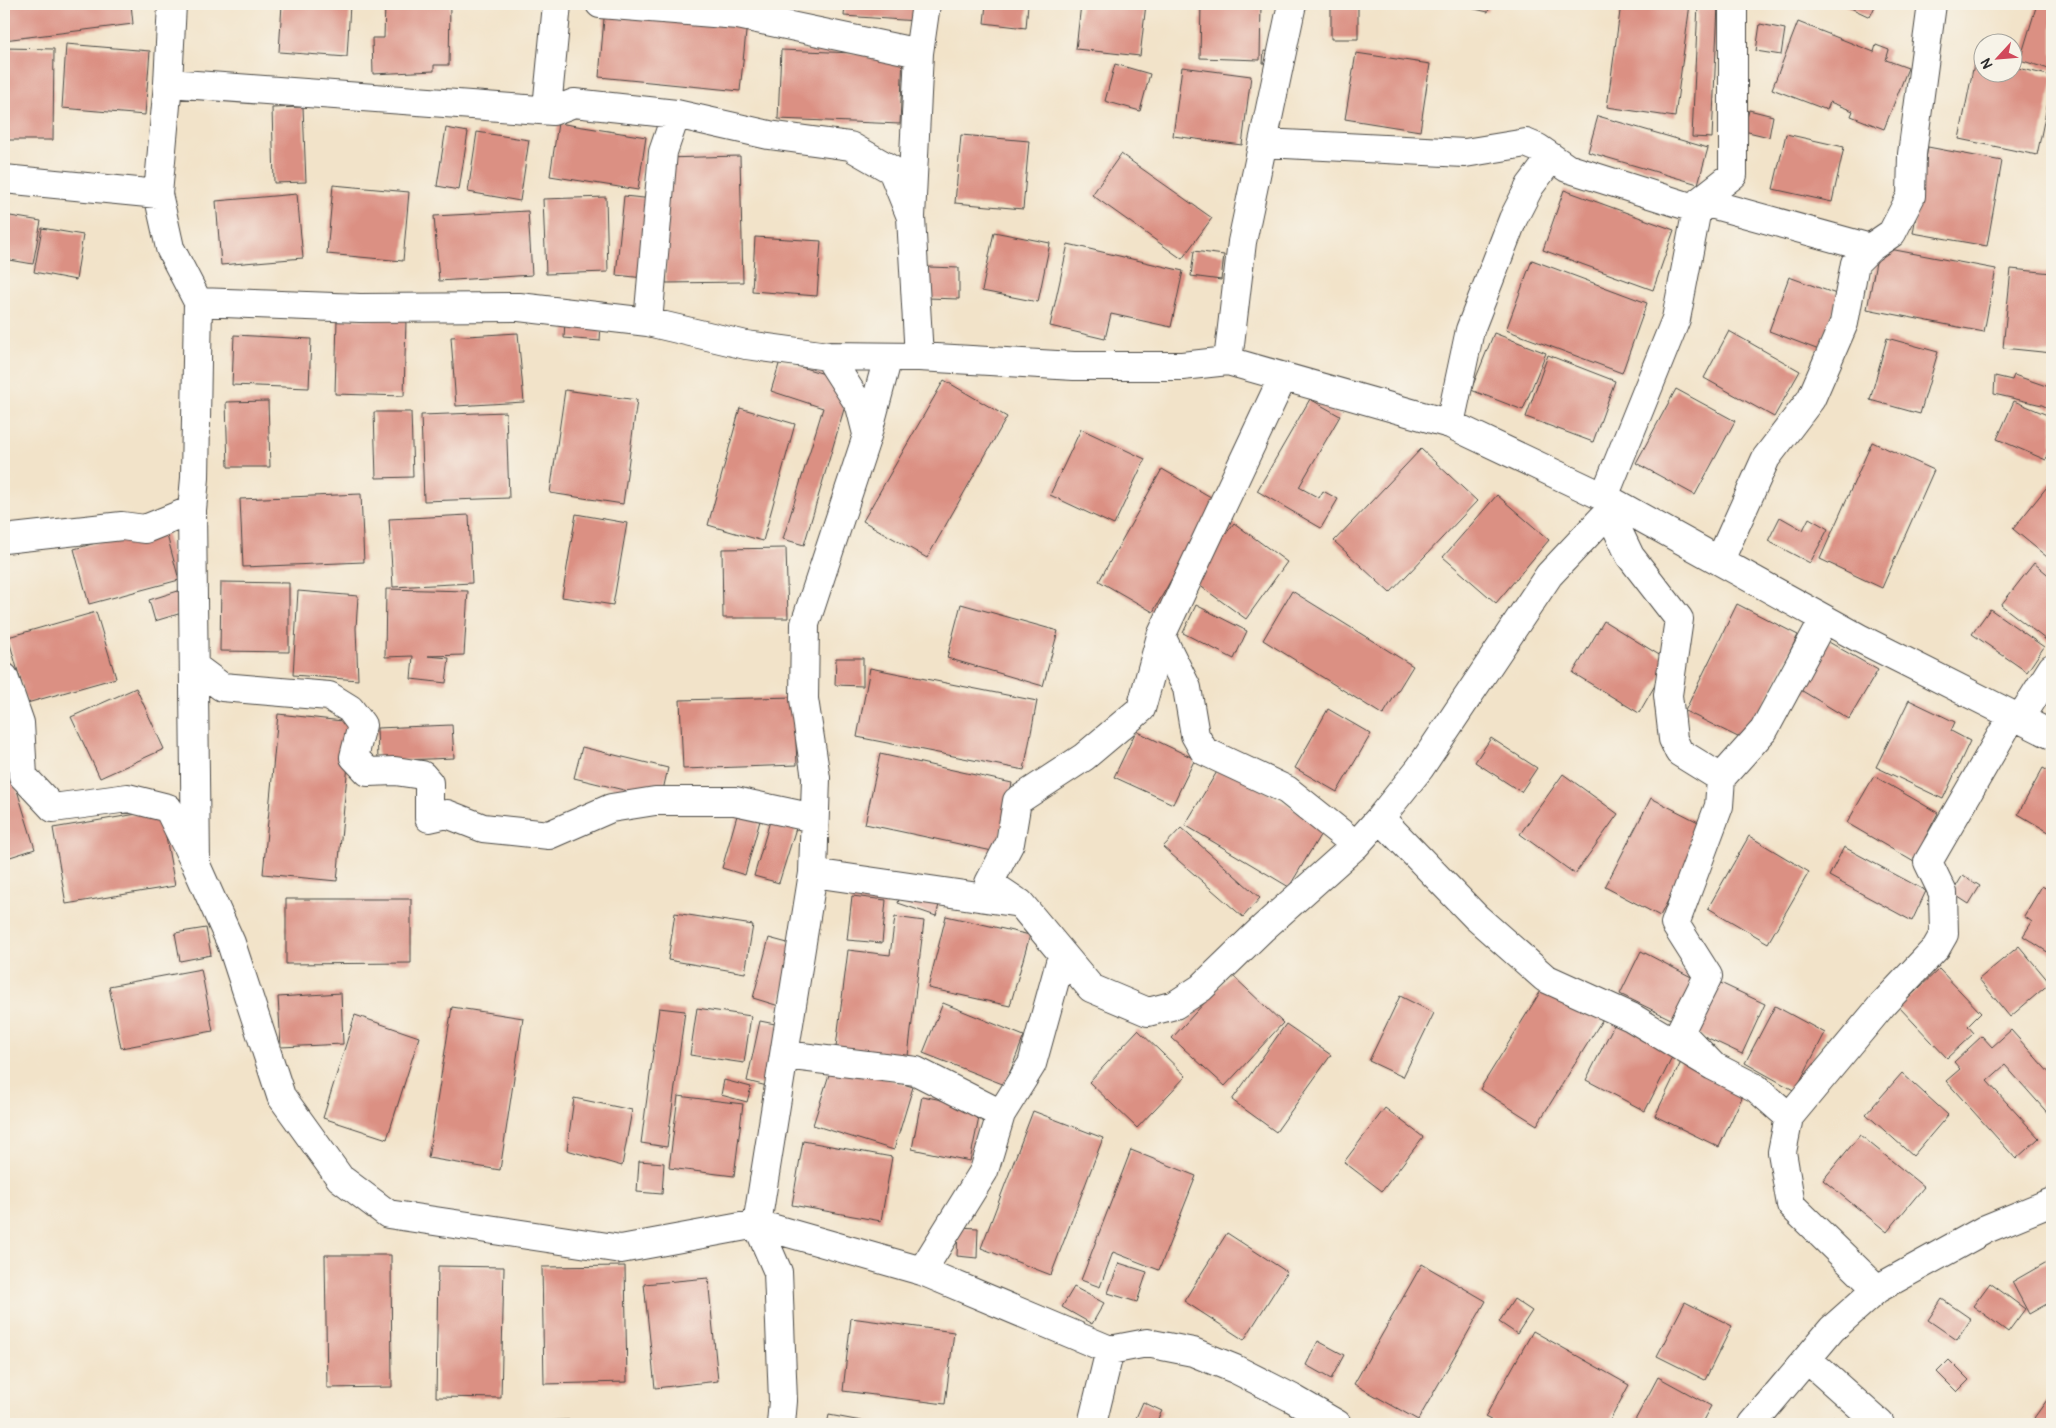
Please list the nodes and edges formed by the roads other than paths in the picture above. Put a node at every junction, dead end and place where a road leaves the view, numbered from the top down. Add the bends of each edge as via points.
1 (172, 4) edge
2 (557, 4) edge
3 (600, 4) edge
4 (926, 4) edge
5 (1292, 4) edge
6 (1734, 4) edge
7 (1932, 4) edge
8 (918, 54) junction
9 (168, 83) junction
10 (553, 111) junction
11 (676, 114) junction
12 (1263, 143) junction
13 (1551, 158) junction
14 (4, 179) edge
15 (158, 194) junction
16 (1699, 205) junction
17 (911, 217) junction
18 (1870, 248) junction
19 (198, 302) junction
20 (648, 322) junction
21 (828, 356) junction
22 (888, 357) junction
23 (919, 357) junction
24 (1228, 361) junction
25 (1283, 377) junction
26 (1450, 424) junction
27 (867, 436) junction
28 (1610, 504) junction
29 (192, 510) junction
30 (4, 539) edge
31 (1720, 560) junction
32 (1824, 619) junction
33 (1162, 636) junction
34 (195, 667) junction
35 (2052, 668) edge
36 (4, 677) edge
37 (2016, 717) junction
38 (12, 727) edge
39 (2052, 735) edge
40 (1721, 778) junction
41 (814, 818) junction
42 (1380, 818) junction
43 (1356, 845) junction
44 (196, 865) junction
45 (813, 873) junction
46 (1020, 903) junction
47 (1062, 955) junction
48 (785, 1055) junction
49 (1713, 1066) junction
50 (1001, 1114) junction
51 (1789, 1117) junction
52 (2052, 1202) edge
53 (757, 1224) junction
54 (922, 1271) junction
55 (1877, 1289) junction
56 (1110, 1350) junction
57 (1807, 1359) junction
58 (781, 1424) edge
59 (1092, 1424) edge
60 (1337, 1424) edge
61 (1752, 1424) edge
62 (1880, 1424) edge

1 - 9 street
2 - 10 street via 548,98
3 - 8 street via 738,15
4 - 8 street
5 - 12 street
6 - 16 street via 1733,175
7 - 18 street via 1912,154 1910,196 1892,233
8 - 17 street
9 - 10 street
9 - 15 street
10 - 11 street via 574,103
11 - 17 street via 769,135 850,146 892,170
11 - 20 street via 663,152
12 - 13 street via 1465,153 1526,143
12 - 24 street via 1242,242
13 - 16 street via 1567,168
13 - 26 street via 1530,186 1514,218 1470,330
14 - 15 street
15 - 19 street via 170,248
16 - 18 street
16 - 28 street via 1676,319
17 - 23 street
18 - 31 street via 1855,263 1844,324 1811,399 1766,458
19 - 20 street via 360,308 519,307
19 - 29 street
20 - 21 street via 746,345
21 - 22 street
21 - 27 street via 860,406
22 - 23 street
22 - 27 street
23 - 24 street via 1074,366 1182,366
24 - 25 street
25 - 26 street
25 - 33 street
26 - 28 street
27 - 41 street via 806,624 804,699 816,778
28 - 31 street
28 - 40 street via 1630,556 1679,618 1668,694 1674,740 1679,752
28 - 42 street via 1549,575 1420,768
29 - 30 street via 145,529 122,526
29 - 34 street
31 - 32 street
32 - 37 street
32 - 40 street via 1764,730
33 - 43 street via 1187,688 1195,735 1204,751 1287,790
33 - 46 street via 1141,709 1084,757 1018,801 1010,843 989,883
34 - 41 street via 222,687 329,696 350,709 362,725 354,757 368,772 422,775 429,783 430,818 447,814 483,828 549,835 611,808 655,801 735,802
34 - 44 street
35 - 37 street
36 - 38 street
37 - 39 street
37 - 51 street via 1928,862 1943,893 1944,934 1936,948 1883,1004
38 - 44 street via 23,776 53,808 128,798 168,808
40 - 49 street via 1720,806 1675,924 1708,976 1680,1032
41 - 45 street
42 - 43 street
42 - 49 street via 1476,917 1545,978 1630,1016
43 - 47 street via 1201,988 1175,1006 1148,1012 1090,988
44 - 53 street via 231,943 281,1096 340,1178 388,1214 621,1249
45 - 46 street
45 - 48 street
46 - 47 street
47 - 50 street via 1032,1064
48 - 50 street via 916,1071
48 - 53 street
49 - 51 street via 1756,1088
50 - 54 street via 984,1171
51 - 55 street via 1782,1152 1792,1205
52 - 55 street via 1986,1229
53 - 54 street
53 - 58 street via 778,1272
54 - 56 street
55 - 57 street via 1832,1329
56 - 59 street
56 - 60 street via 1147,1343 1194,1352 1235,1369
57 - 61 street
57 - 62 street

